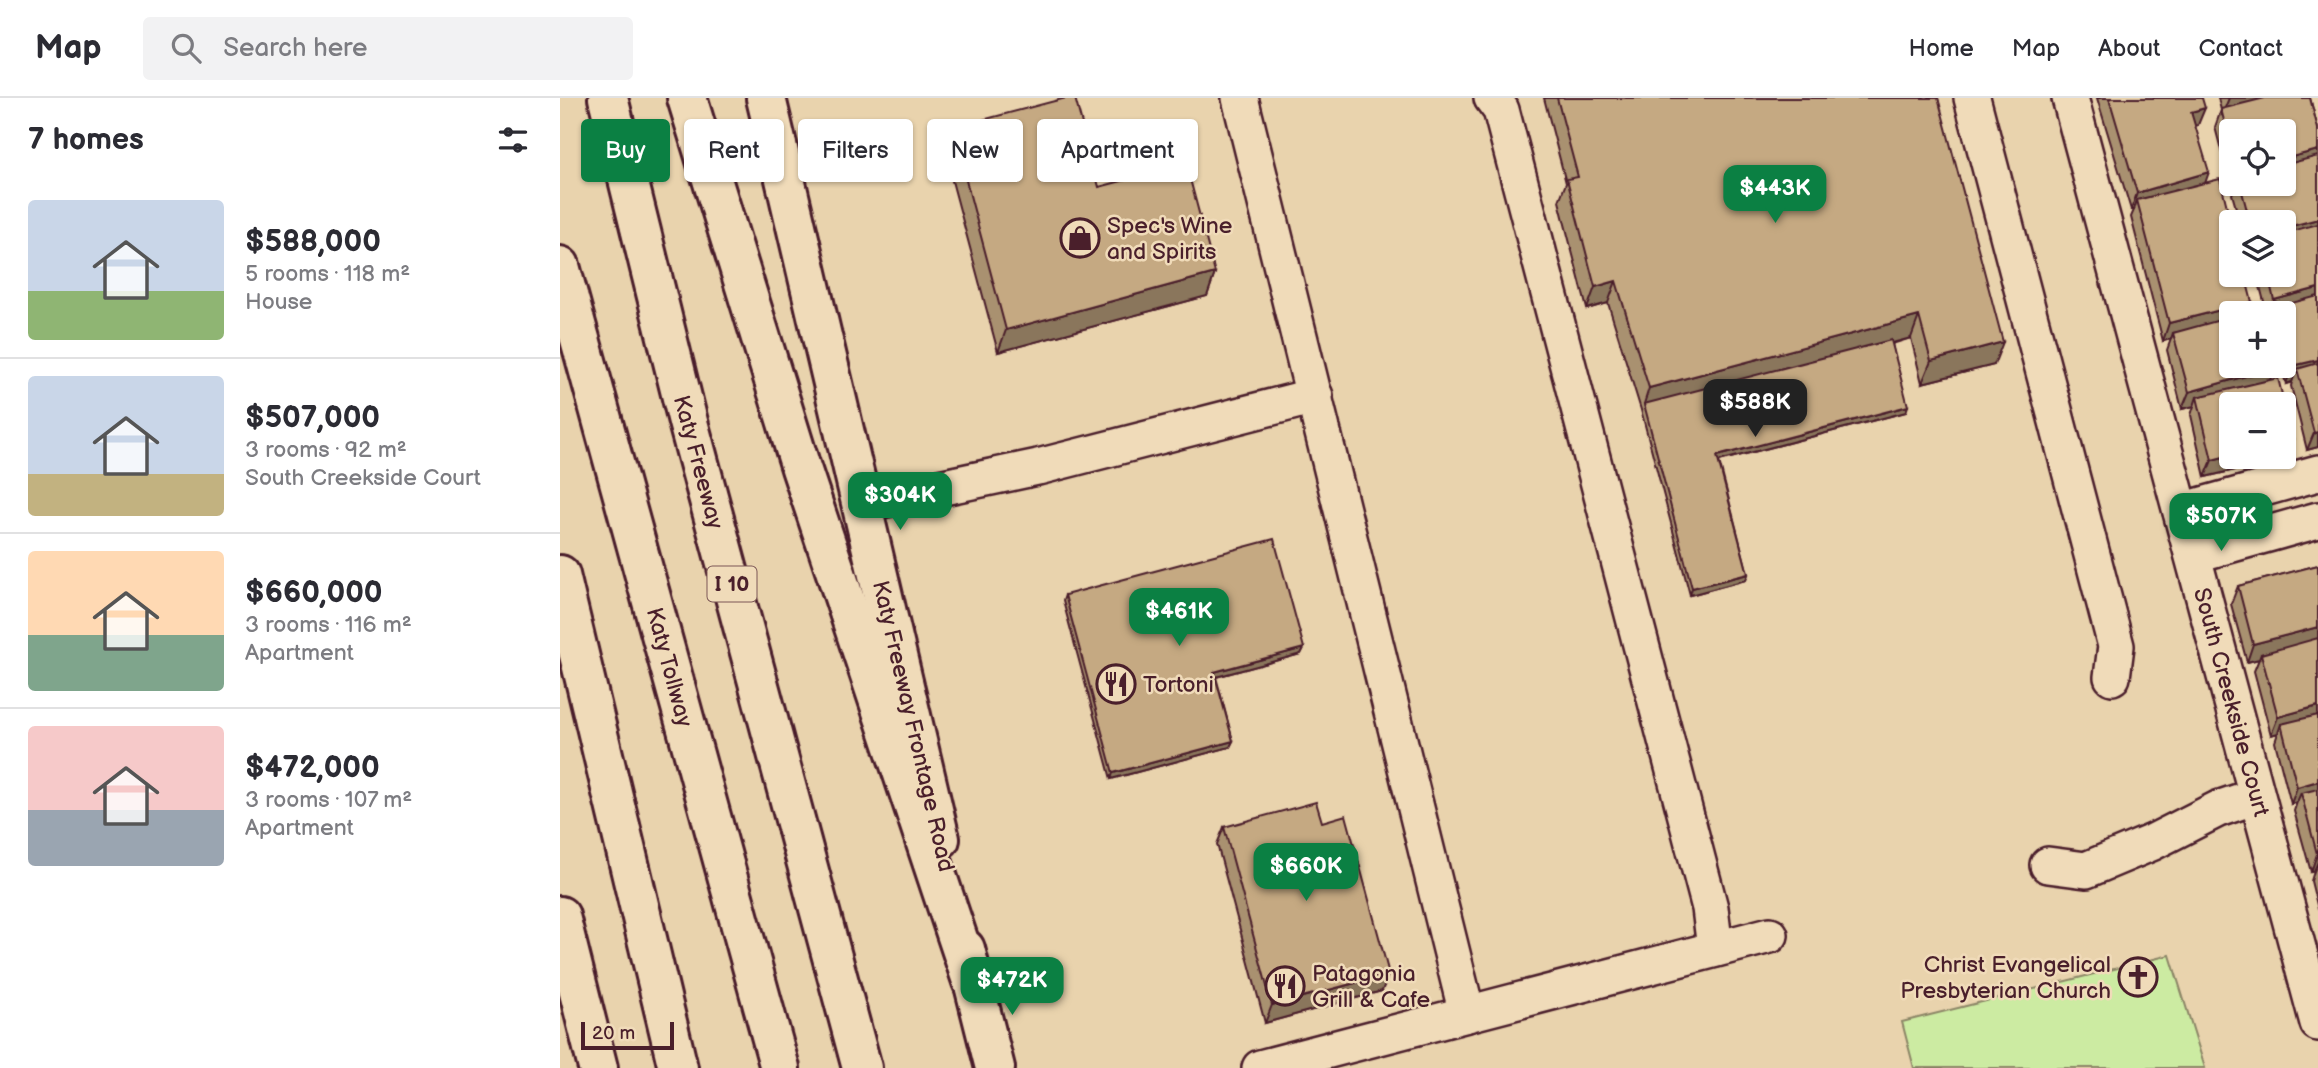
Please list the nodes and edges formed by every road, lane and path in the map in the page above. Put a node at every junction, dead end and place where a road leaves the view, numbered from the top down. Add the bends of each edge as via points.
1 (607, 98) edge
2 (687, 98) edge
3 (766, 98) edge
4 (1240, 98) edge
5 (1492, 98) edge
6 (1972, 98) edge
7 (2070, 98) edge
8 (560, 266) edge
9 (1315, 396) junction
10 (2318, 473) edge
11 (863, 504) junction
12 (2181, 511) junction
13 (2318, 520) edge
14 (2193, 555) junction
15 (560, 575) edge
16 (2112, 677) dead end
17 (2256, 796) junction
18 (2048, 865) dead end
19 (560, 916) edge
20 (1770, 935) dead end
21 (1715, 949) junction
22 (972, 981) junction
23 (1467, 1014) junction
24 (2318, 1023) edge
25 (1378, 1053) edge
26 (598, 1068) edge
27 (678, 1068) edge
28 (780, 1068) edge
29 (862, 1068) edge
30 (995, 1068) edge
31 (1259, 1068) edge

1 - 29 main road, Katy Freeway / I 10 via 688,422
2 - 22 main road via 801,468
3 - 11 main road, Katy Freeway Frontage Road
4 - 9 street
5 - 21 street via 1501,110 1707,896
6 - 16 street via 2116,646
7 - 12 street, South Creekside Court
8 - 28 main road, Katy Tollway
9 - 11 street via 1038,467
9 - 23 street
10 - 12 street
11 - 22 main road, Katy Freeway Frontage Road
12 - 14 street, South Creekside Court
13 - 14 street
14 - 17 street, South Creekside Court
15 - 27 main road
17 - 18 street via 2086,870
17 - 24 street, South Creekside Court
19 - 26 main road
20 - 21 street
21 - 23 street
22 - 30 main road, Katy Freeway Frontage Road
23 - 25 street
25 - 31 street

